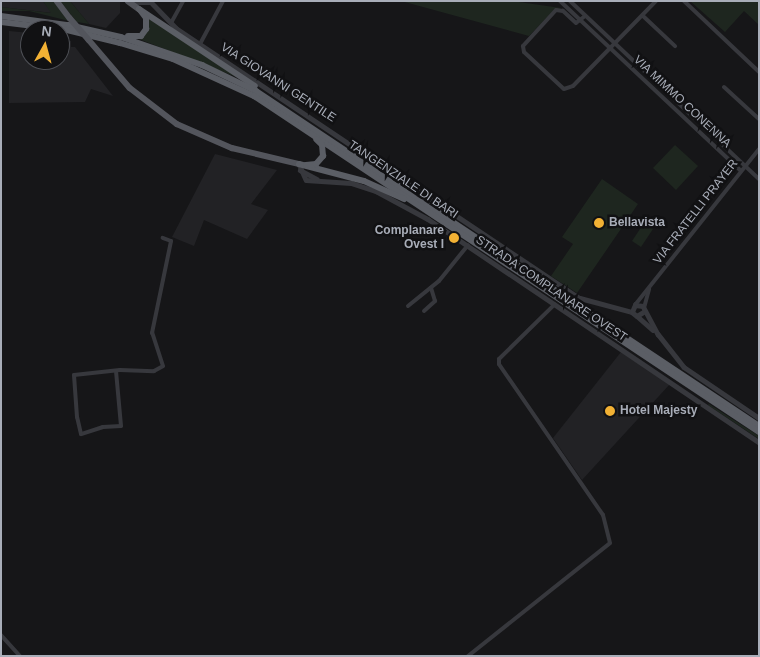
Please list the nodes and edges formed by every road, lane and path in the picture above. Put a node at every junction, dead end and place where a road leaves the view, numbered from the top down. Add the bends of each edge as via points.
1 (56, 1) edge
2 (183, 1) edge
3 (223, 1) edge
4 (560, 1) edge
5 (570, 1) edge
6 (656, 1) edge
7 (684, 1) edge
8 (129, 2) edge
9 (148, 2) edge
10 (140, 9) junction
11 (1, 16) edge
12 (585, 16) junction
13 (643, 16) junction
14 (581, 20) junction
15 (1, 22) edge
16 (171, 23) junction
17 (593, 23) junction
18 (590, 28) junction
19 (90, 30) junction
20 (200, 44) junction
21 (615, 44) junction
22 (676, 46) dead end
23 (610, 47) junction
24 (759, 72) edge
25 (724, 87) dead end
26 (677, 102) junction
27 (279, 104) junction
28 (673, 107) junction
29 (683, 108) junction
30 (678, 112) junction
31 (759, 119) edge
32 (293, 120) junction
33 (759, 149) edge
34 (745, 166) junction
35 (299, 167) junction
36 (741, 171) junction
37 (759, 179) edge
38 (423, 207) junction
39 (163, 238) dead end
40 (468, 245) junction
41 (650, 287) junction
42 (431, 288) junction
43 (555, 304) junction
44 (635, 305) junction
45 (408, 306) dead end
46 (644, 310) junction
47 (424, 311) dead end
48 (632, 312) junction
49 (637, 316) junction
50 (658, 334) junction
51 (116, 371) junction
52 (759, 418) edge
53 (759, 426) edge
54 (759, 432) edge
55 (759, 442) edge
56 (1, 635) edge
57 (20, 656) edge
58 (468, 656) edge

1 - 35 main road, bridge via 130,88 177,124 232,148
2 - 16 street
3 - 20 street
4 - 14 street, VIA MIMMO CONENNA
5 - 12 street, VIA MIMMO CONENNA
6 - 13 street
7 - 24 street
8 - 9 street
8 - 10 main road
9 - 10 street
9 - 16 street, VIA GIOVANNI GENTILE
10 - 19 highway via 147,23 140,36
10 - 27 highway
11 - 19 highway, TANGENZIALE DI BARI
12 - 14 street
12 - 17 street, VIA MIMMO CONENNA
13 - 21 street
13 - 22 street
14 - 18 street, VIA MIMMO CONENNA
14 - 23 street, VIA MIMMO CONENNA via 576,23 563,11 556,10 524,43 524,52 567,90
15 - 32 highway, TANGENZIALE DI BARI via 89,35 173,60 231,84
16 - 20 street, VIA GIOVANNI GENTILE
17 - 18 street
17 - 21 street, VIA MIMMO CONENNA
18 - 23 street, VIA MIMMO CONENNA
19 - 27 highway, TANGENZIALE DI BARI via 202,65
20 - 48 street, VIA GIOVANNI GENTILE via 580,298
21 - 23 street, VIA MIMMO CONENNA
21 - 26 street, VIA MIMMO CONENNA
23 - 28 street, VIA MIMMO CONENNA
25 - 31 street
26 - 28 street
26 - 29 street, VIA MIMMO CONENNA
27 - 53 highway, TANGENZIALE DI BARI
28 - 30 street, VIA MIMMO CONENNA
29 - 30 street
29 - 34 street, VIA MIMMO CONENNA
30 - 36 street, VIA MIMMO CONENNA
32 - 35 highway via 323,148 321,159 316,164
32 - 38 highway, TANGENZIALE DI BARI
33 - 34 street, VIA FRATELLI PRAYER
34 - 36 street, VIA FRATELLI PRAYER
34 - 37 street, VIA MIMMO CONENNA
35 - 38 highway via 364,181
35 - 40 street, STRADA COMPLANARE OVEST via 306,180 336,179 376,191
36 - 41 street, VIA FRATELLI PRAYER
38 - 54 highway, TANGENZIALE DI BARI
39 - 51 street via 171,241 152,333 162,366 154,371
40 - 42 street
40 - 43 street, STRADA COMPLANARE OVEST
41 - 44 street, VIA FRATELLI PRAYER
41 - 46 street
42 - 45 street
42 - 47 street via 435,300
43 - 55 street, STRADA COMPLANARE OVEST
43 - 58 street via 499,359 499,364 603,515 610,543
44 - 46 street
44 - 48 street
46 - 49 street
46 - 50 street
48 - 49 street
49 - 50 street
50 - 52 street via 684,367
51 - 51 street via 74,375 81,434 103,426 121,426
56 - 57 street

